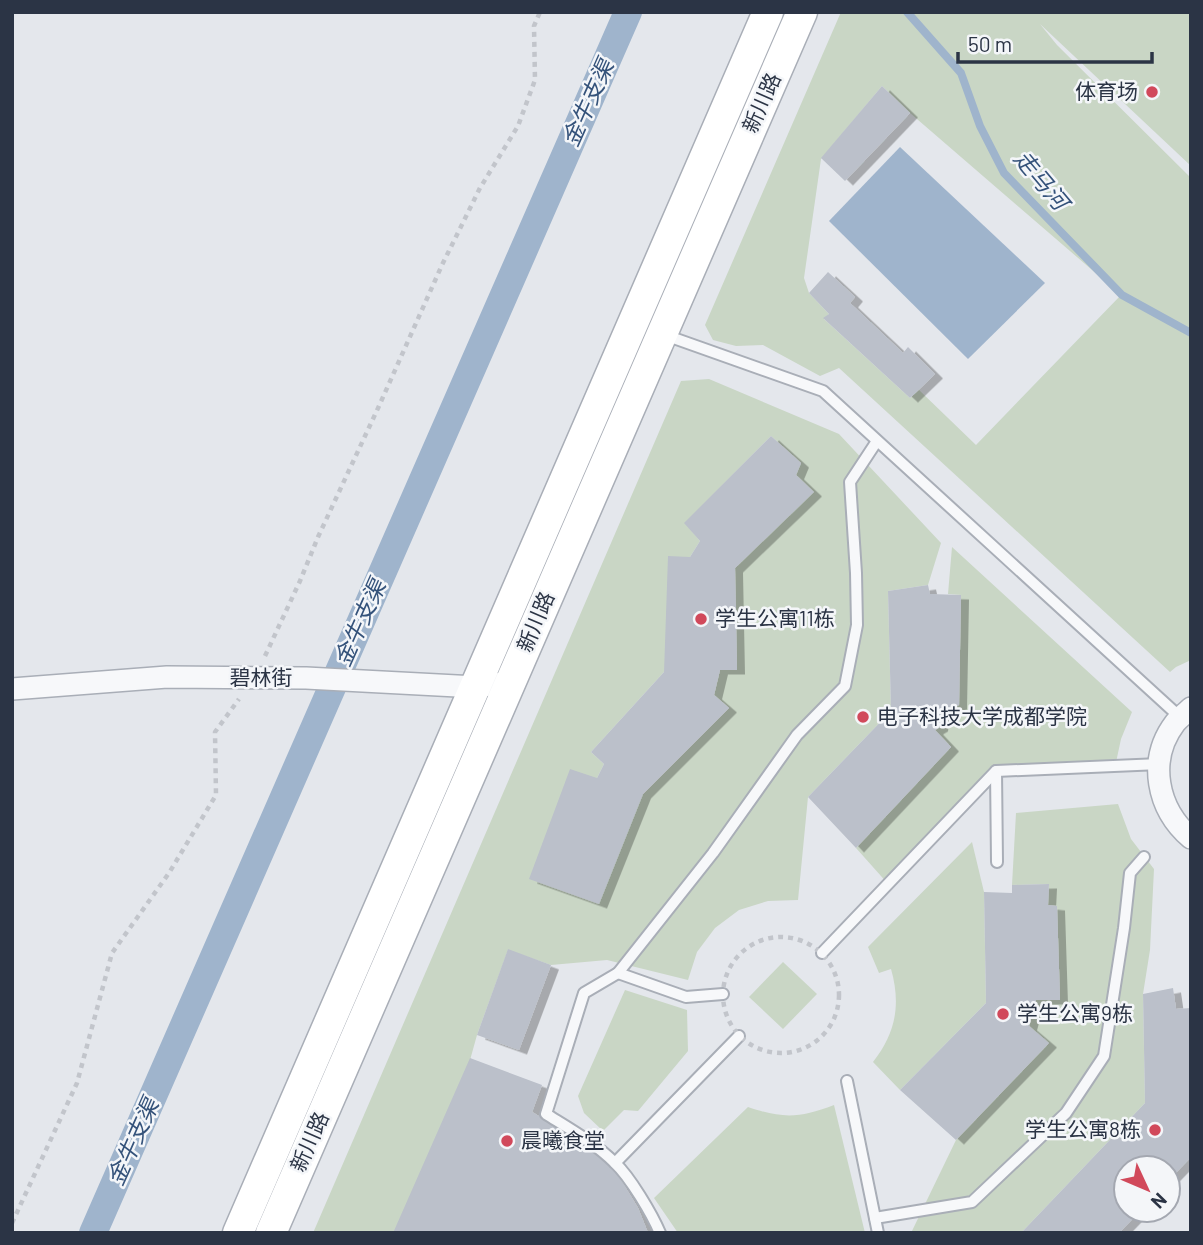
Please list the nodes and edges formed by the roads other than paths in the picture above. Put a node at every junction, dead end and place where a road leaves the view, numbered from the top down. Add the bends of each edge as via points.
1 (768, 12) edge
2 (802, 12) edge
3 (662, 334) junction
4 (877, 441) junction
5 (510, 682) junction
6 (475, 687) junction
7 (12, 689) edge
8 (1186, 713) edge
9 (1160, 764) junction
10 (996, 771) junction
11 (1191, 838) edge
12 (1144, 857) dead end
13 (997, 862) dead end
14 (822, 953) road end
15 (618, 973) junction
16 (723, 994) road end
17 (739, 1036) road end
18 (847, 1081) dead end
19 (615, 1163) junction
20 (875, 1218) junction
21 (238, 1233) edge
22 (271, 1233) edge
23 (660, 1233) edge
24 (878, 1233) edge

1 - 6 main road, 新川路
2 - 3 main road, 新川路
3 - 4 lane via 823,391
3 - 5 main road, 新川路
4 - 8 lane
4 - 15 lane via 850,482 856,625 845,686 797,736
5 - 6 street, 碧林街
5 - 22 main road, 新川路
6 - 7 street, 碧林街 via 306,678 167,677
6 - 21 main road, 新川路
8 - 9 street via 1162,748
9 - 10 lane
9 - 11 street via 1164,804
10 - 13 lane
10 - 14 lane
12 - 20 lane via 1130,873 1104,1056 1066,1113 972,1202
15 - 16 lane via 686,997
15 - 19 lane via 584,993 547,1114
17 - 19 lane
18 - 20 lane
19 - 23 lane
20 - 24 lane

